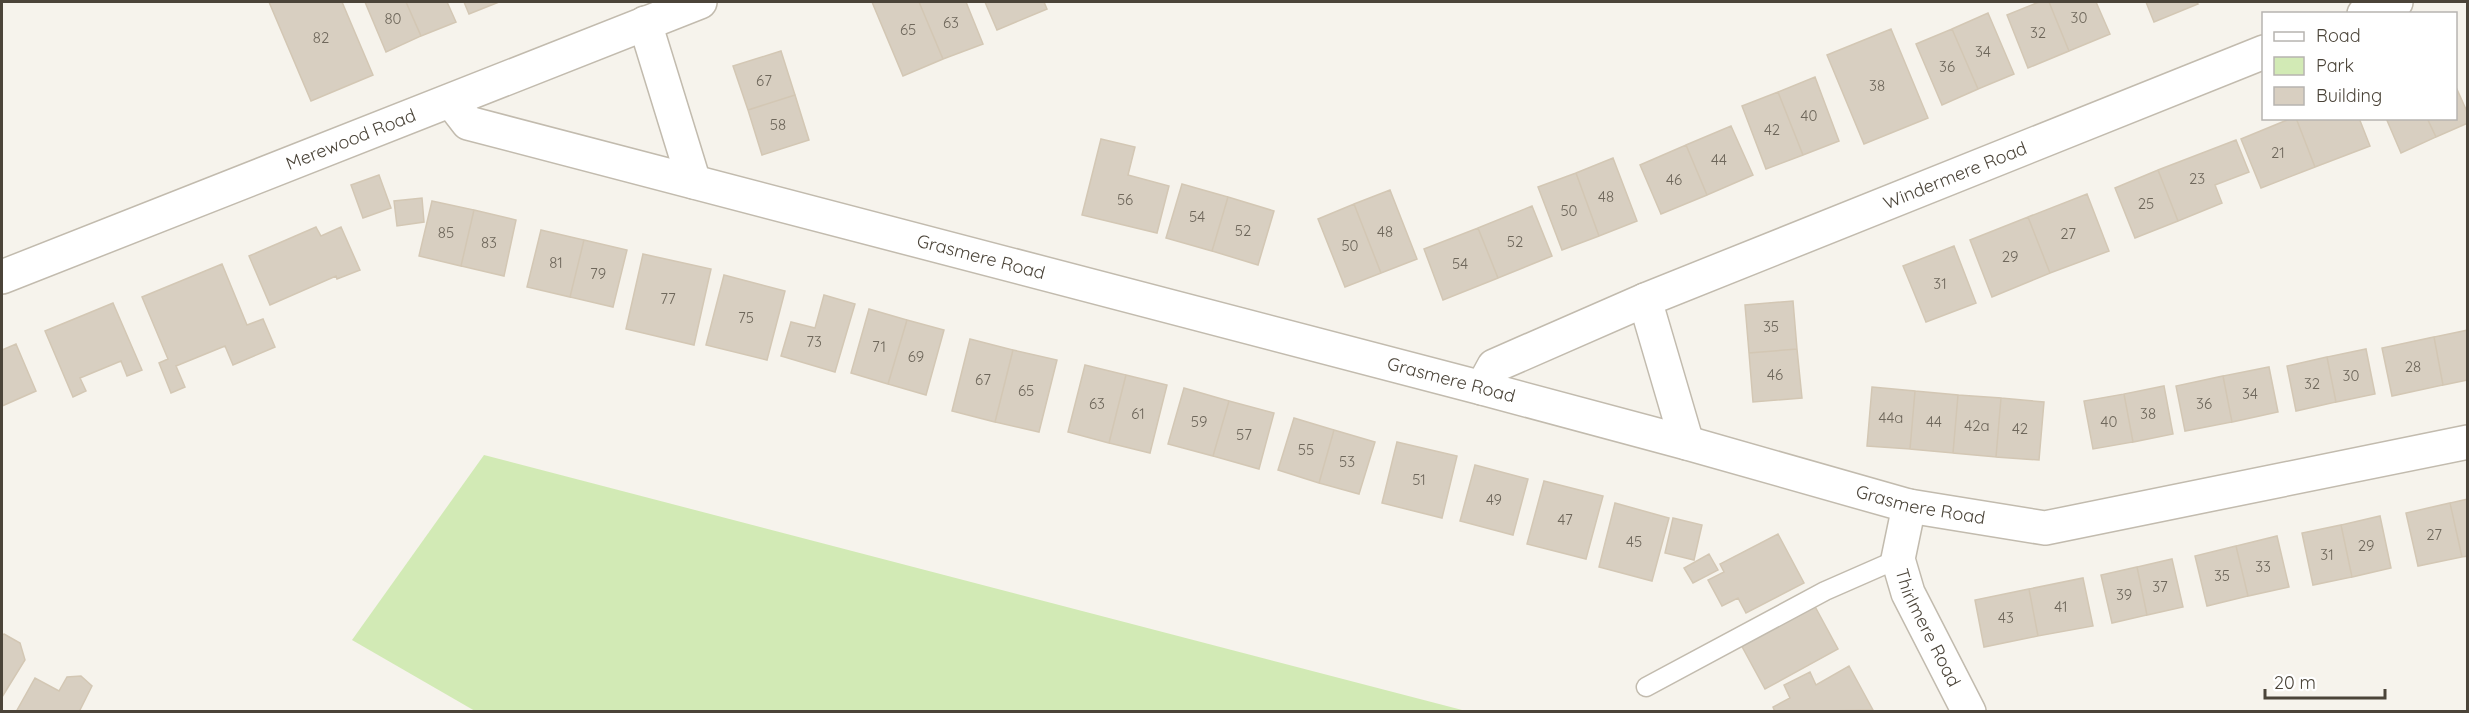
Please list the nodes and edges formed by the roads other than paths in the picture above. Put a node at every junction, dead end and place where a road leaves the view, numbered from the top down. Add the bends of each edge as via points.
1 (700, 2) edge
2 (2396, 2) edge
3 (2369, 12) edge
4 (645, 23) junction
5 (2262, 53) edge
6 (451, 101) junction
7 (694, 182) junction
8 (2, 277) edge
9 (1646, 300) junction
10 (1482, 388) junction
11 (2468, 442) edge
12 (1688, 443) junction
13 (1909, 506) junction
14 (1898, 559) junction
15 (1646, 687) dead end
16 (1969, 711) edge

1 - 4 street, Merewood Road
2 - 3 street
4 - 6 street, Merewood Road
4 - 7 street
5 - 9 street, Windermere Road
6 - 7 street, Grasmere Road via 468,123
6 - 8 street, Merewood Road
7 - 10 street, Grasmere Road
9 - 10 street, Windermere Road via 1494,366
9 - 12 street
10 - 12 street, Grasmere Road
11 - 13 street, Grasmere Road via 2045,528
12 - 13 street, Grasmere Road
13 - 14 street, Thirlmere Road
14 - 15 lane via 1826,591
14 - 16 street, Thirlmere Road via 1908,593

